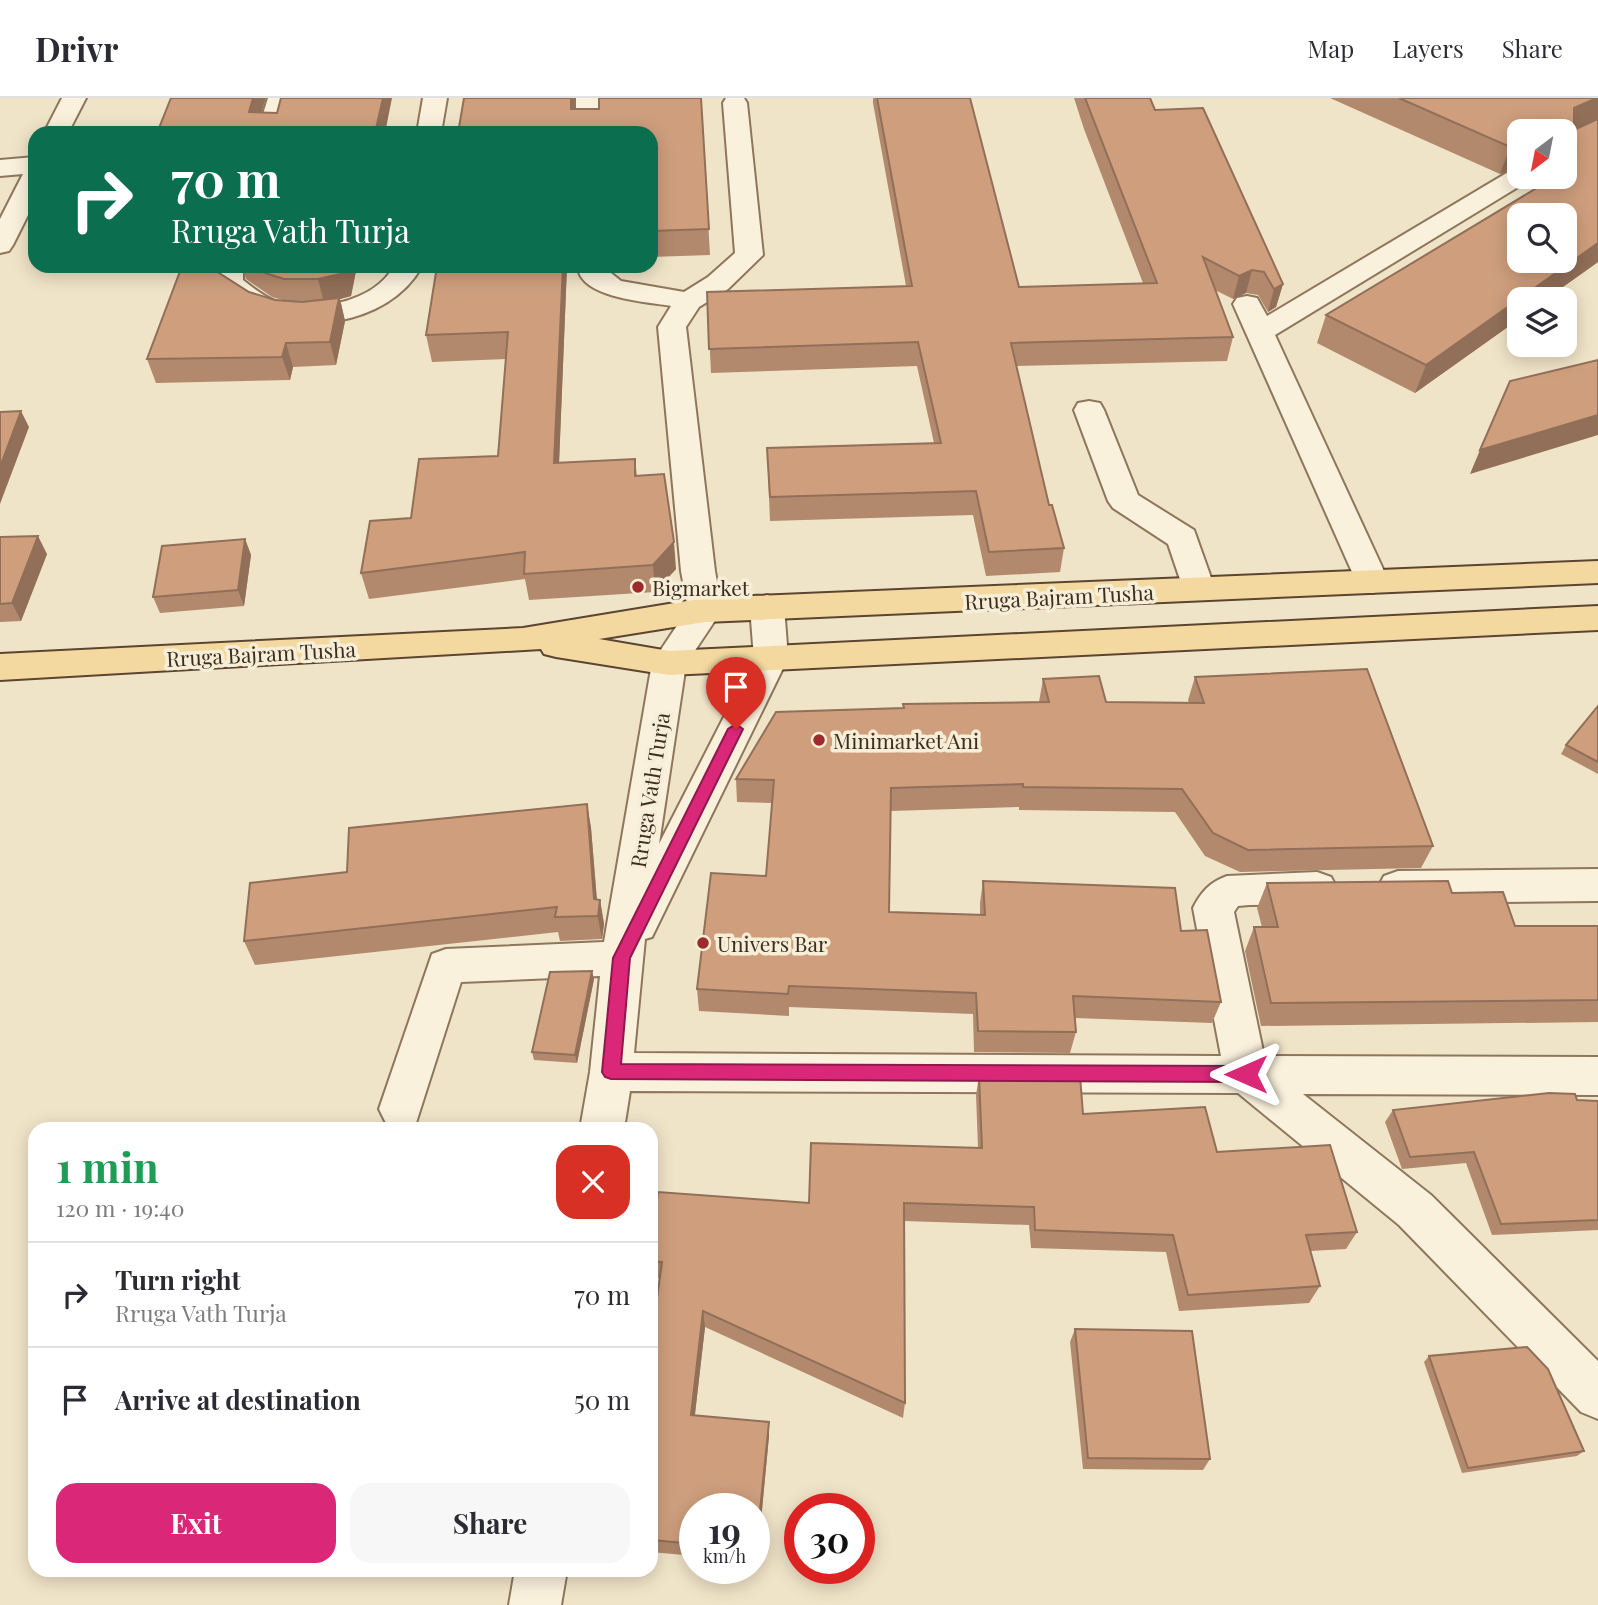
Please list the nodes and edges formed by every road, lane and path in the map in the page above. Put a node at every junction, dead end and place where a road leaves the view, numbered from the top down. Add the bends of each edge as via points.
1 (74, 98) edge
2 (280, 98) edge
3 (435, 98) edge
4 (588, 98) edge
5 (735, 103) dead end
6 (60, 126) edge
7 (271, 126) edge
8 (430, 126) edge
9 (588, 126) edge
10 (28, 166) edge
11 (0, 168) edge
12 (1507, 182) edge
13 (28, 189) edge
14 (0, 245) edge
15 (229, 273) edge
16 (403, 273) edge
17 (593, 273) edge
18 (689, 301) junction
19 (1089, 410) dead end
20 (1598, 572) edge
21 (1372, 582) junction
22 (1198, 589) junction
23 (767, 607) junction
24 (705, 610) junction
25 (1598, 618) edge
26 (523, 640) junction
27 (771, 658) junction
28 (669, 663) junction
29 (0, 667) edge
30 (1598, 885) edge
31 (622, 958) junction
32 (611, 1072) junction
33 (1246, 1074) junction
34 (1598, 1076) edge
35 (401, 1109) dead end
36 (603, 1122) edge
37 (1598, 1395) edge
38 (540, 1577) edge
39 (535, 1605) edge

1 - 6 street
2 - 7 street
3 - 8 street
4 - 9 street
5 - 18 street via 749,255
10 - 11 street
12 - 21 street via 1253,318
13 - 14 street
15 - 16 street via 229,283 246,297 275,310 331,313 371,301
17 - 18 street via 613,288
18 - 24 street via 672,327
19 - 22 street via 1124,501 1182,538
20 - 21 main road, Rruga Bajram Tusha
21 - 22 main road, Rruga Bajram Tusha
22 - 23 main road, Rruga Bajram Tusha
23 - 24 main road, Rruga Bajram Tusha
23 - 27 street
24 - 26 main road, Rruga Bajram Tusha
24 - 28 street
25 - 27 main road, Rruga Bajram Tusha
26 - 28 main road, Rruga Bajram Tusha
26 - 29 main road, Rruga Bajram Tusha
27 - 28 main road, Rruga Bajram Tusha
27 - 31 street, Rruga Vath Turja
28 - 31 street, Rruga Vath Turja
30 - 33 street via 1227,892 1213,908
31 - 32 street, Rruga Vath Turja
31 - 35 street via 446,967
32 - 33 street
32 - 36 street, Rruga Vath Turja
33 - 34 street
33 - 37 street via 1416,1210
38 - 39 street

